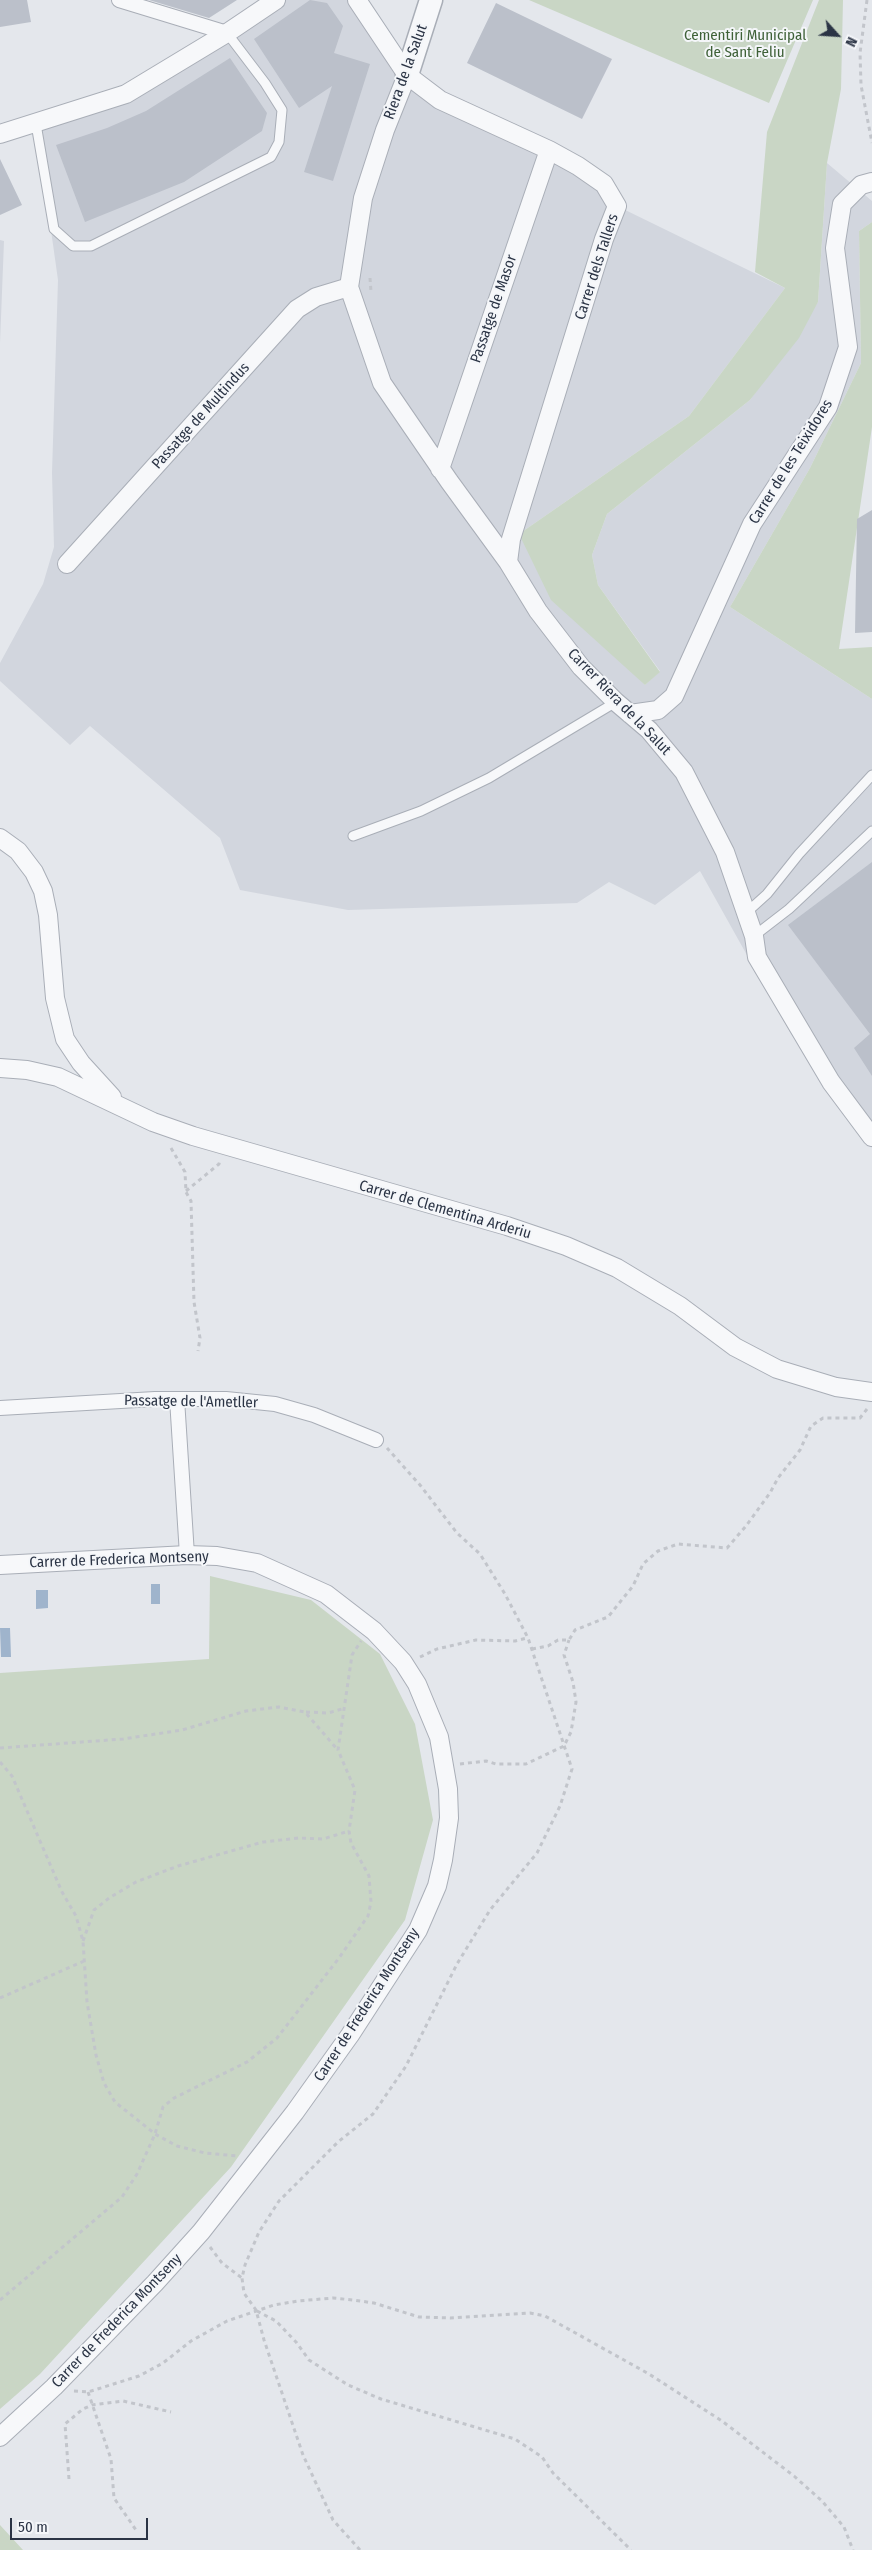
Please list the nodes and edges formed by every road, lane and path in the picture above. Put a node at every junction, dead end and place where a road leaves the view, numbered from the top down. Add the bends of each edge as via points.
1 (119, 0) edge
2 (276, 0) edge
3 (356, 0) edge
4 (867, 0) edge
5 (429, 7) edge
6 (227, 34) junction
7 (401, 66) junction
8 (36, 124) junction
9 (385, 130) joint
10 (0, 134) edge
11 (872, 143) edge
12 (549, 150) junction
13 (872, 182) edge
14 (369, 274) dead end
15 (349, 287) junction
16 (371, 299) dead end
17 (440, 469) junction
18 (508, 562) junction
19 (67, 564) dead end
20 (616, 702) junction
21 (630, 714) junction
22 (872, 775) edge
23 (872, 831) edge
24 (353, 836) dead end
25 (0, 838) edge
26 (746, 913) junction
27 (754, 936) junction
28 (0, 1068) edge
29 (119, 1104) junction
30 (153, 1122) junction
31 (872, 1138) edge
32 (225, 1146) junction
33 (186, 1192) junction
34 (198, 1351) dead end
35 (177, 1399) junction
36 (870, 1400) edge
37 (0, 1408) edge
38 (376, 1440) dead end
39 (188, 1555) junction
40 (0, 1565) edge
41 (528, 1638) dead end
42 (362, 1639) dead end
43 (569, 1640) junction
44 (532, 1649) dead end
45 (402, 1662) junction
46 (342, 1709) junction
47 (305, 1712) junction
48 (0, 1748) edge
49 (338, 1750) junction
50 (0, 1762) edge
51 (444, 1764) junction
52 (349, 1831) junction
53 (83, 1941) junction
54 (84, 1961) junction
55 (0, 1998) edge
56 (154, 2134) junction
57 (239, 2156) dead end
58 (201, 2232) junction
59 (242, 2278) dead end
60 (0, 2300) edge
61 (256, 2310) junction
62 (54, 2387) junction
63 (88, 2392) junction
64 (92, 2405) junction
65 (171, 2412) dead end
66 (0, 2437) edge
67 (69, 2480) dead end
68 (136, 2530) dead end
69 (360, 2550) edge
70 (631, 2550) edge
71 (853, 2550) edge

1 - 6 street
2 - 6 street
3 - 7 street, Carrer dels Tallers
4 - 11 path via 860,53 861,85
5 - 7 street, Riera de la Salut
6 - 8 street via 126,94
6 - 8 lane via 282,110 279,142 271,157 91,246 73,246 54,230
7 - 9 street, Riera de la Salut
7 - 12 street, Carrer dels Tallers via 440,100
8 - 10 street
9 - 15 street, Carrer Riera de la Salut via 363,198
12 - 17 street, Passatge de Masor
12 - 18 street, Carrer dels Tallers via 604,184 617,206 511,539
13 - 21 street, Carrer de les Teixidores via 861,185 842,204 835,248 848,347 828,407 752,524 674,696 658,710
14 - 16 path
15 - 17 street, Carrer Riera de la Salut via 382,383
15 - 19 street, Passatge de Multindus via 316,298 297,309
17 - 18 street, Carrer Riera de la Salut
18 - 20 street, Carrer Riera de la Salut via 538,611 581,667
20 - 21 street, Carrer Riera de la Salut
20 - 24 lane via 489,778 421,811
21 - 26 street, Carrer Riera de la Salut via 649,730 684,772 725,852
22 - 26 lane
23 - 27 lane via 789,909
25 - 29 street via 18,851 34,872 42,892 48,915 55,998 66,1039 82,1063
26 - 27 street, Carrer Riera de la Salut
27 - 31 street, Carrer Riera de la Salut via 757,957 831,1082
28 - 29 street, Carrer de Clementina Arderiu via 58,1077
29 - 30 street, Carrer de Clementina Arderiu
30 - 32 street, Carrer de Clementina Arderiu
30 - 33 path via 159,1138 170,1146 185,1172
32 - 33 path via 219,1164
32 - 36 street, Carrer de Clementina Arderiu via 507,1226 566,1246 617,1268 680,1306 735,1347 776,1369
33 - 34 path via 190,1201 194,1302 200,1338
35 - 37 street, Passatge de l'Ametller
35 - 38 street, Passatge de l'Ametller via 275,1404 314,1415
35 - 39 street
36 - 43 path via 860,1418 823,1418 811,1426 800,1450 727,1548 678,1544 658,1551 643,1564 633,1586 608,1617 575,1630
39 - 40 street, Carrer de Frederica Montseny
39 - 45 street, Carrer de Frederica Montseny via 257,1563 304,1582 346,1607
41 - 45 path via 516,1641 476,1640
42 - 46 path via 352,1656 349,1686
43 - 44 path via 558,1640
43 - 51 path via 564,1655 576,1702 571,1732 564,1746 526,1764 486,1761
45 - 51 street, Carrer de Frederica Montseny via 417,1684 432,1718
46 - 47 path
46 - 49 path
47 - 48 path via 279,1707 246,1711 182,1730 123,1739
47 - 49 path
49 - 52 path via 355,1790
50 - 53 path via 12,1776 28,1810 62,1892 76,1916
51 - 58 street, Carrer de Frederica Montseny via 449,1818 446,1846 437,1886 418,1930 295,2112
52 - 53 path via 323,1839 264,1842 178,1866 136,1882 94,1910
52 - 56 path via 351,1843 370,1876 368,1916 277,2038 247,2062 174,2098 163,2107
53 - 54 path
54 - 55 path
54 - 56 path via 96,2055 104,2083 115,2102
56 - 57 path via 177,2146
56 - 60 path via 137,2174 122,2197
58 - 59 path via 222,2263
58 - 62 street, Carrer de Frederica Montseny
61 - 63 path via 227,2321 191,2341 164,2363 139,2376
61 - 69 path via 317,2488 333,2520
61 - 70 path via 276,2321 310,2360 348,2385 381,2399 515,2439 542,2457 553,2473
61 - 71 path via 333,2298 374,2304 419,2317 530,2313 545,2316 632,2364 722,2421 822,2501 844,2527
62 - 63 path
62 - 66 street, Carrer de Frederica Montseny
63 - 64 path
64 - 65 path via 123,2401
64 - 67 path via 66,2424
64 - 68 path via 111,2459 114,2498

